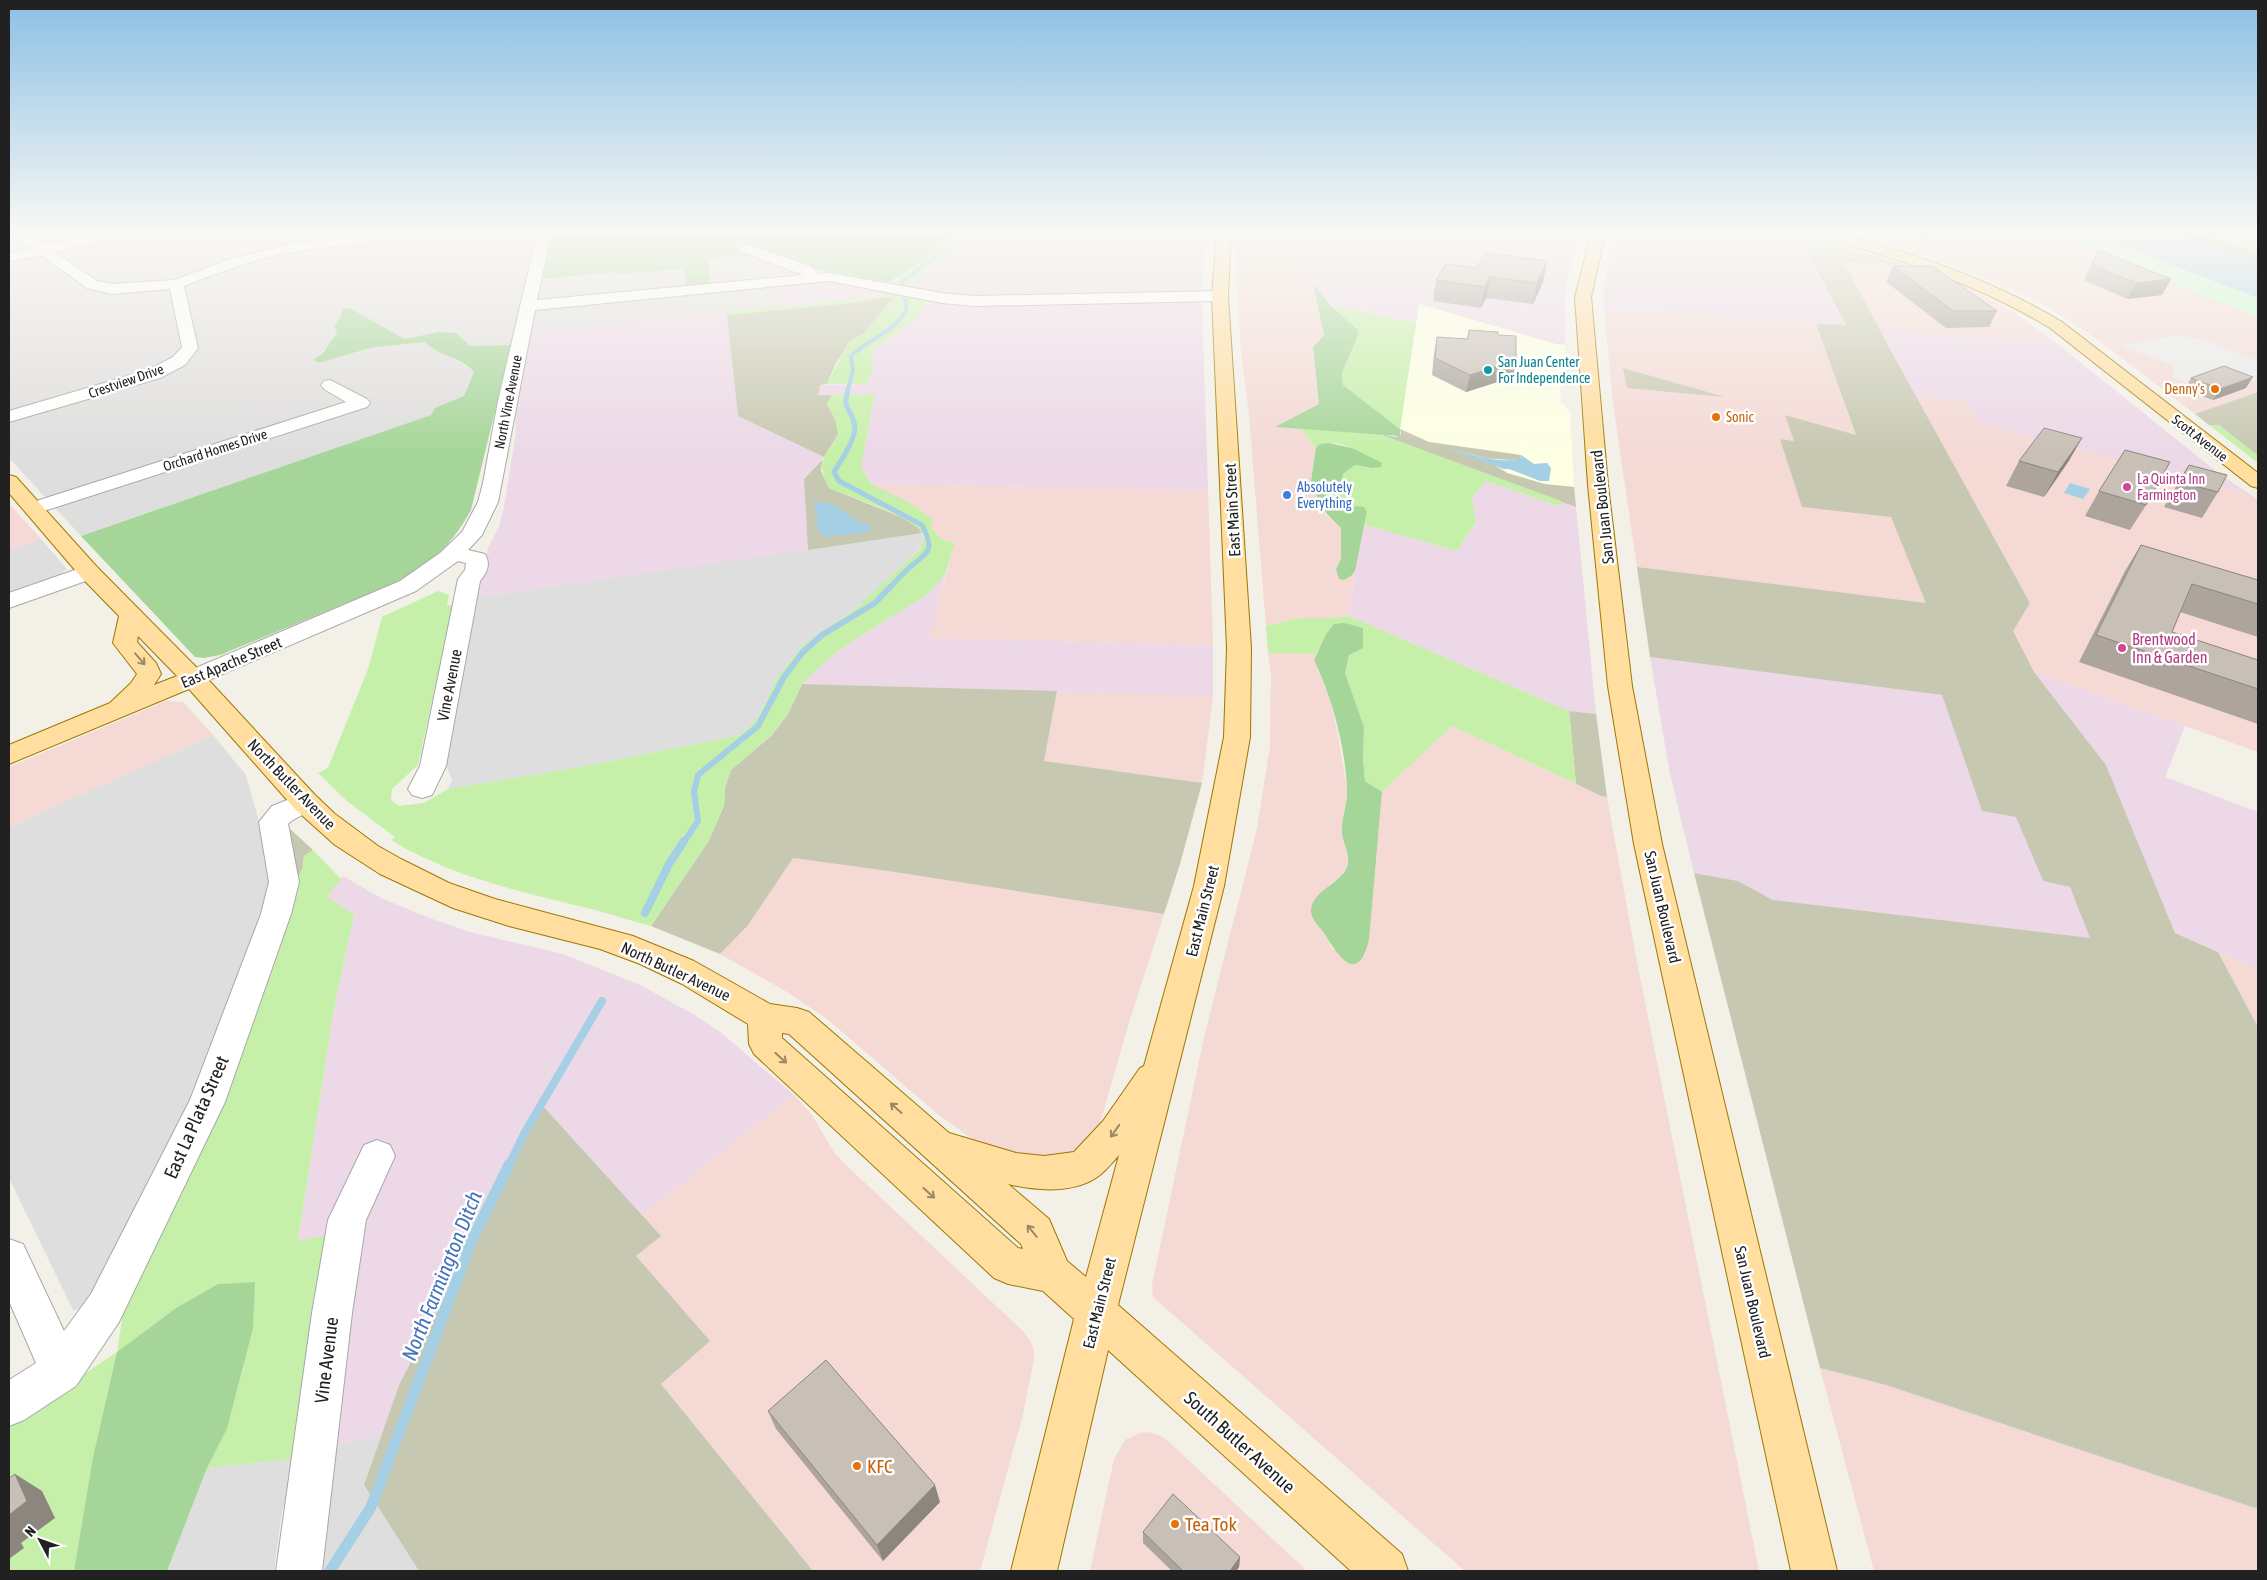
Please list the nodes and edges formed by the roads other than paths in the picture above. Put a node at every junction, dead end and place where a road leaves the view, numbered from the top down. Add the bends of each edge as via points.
1 (181, 308) edge
2 (528, 308) edge
3 (1221, 308) edge
4 (1584, 308) edge
5 (2027, 308) edge
6 (330, 385) dead end
7 (9, 417) edge
8 (9, 481) edge
9 (2258, 482) edge
10 (34, 508) junction
11 (444, 561) junction
12 (89, 572) junction
13 (469, 579) junction
14 (9, 600) edge
15 (131, 616) junction
16 (193, 678) junction
17 (115, 711) junction
18 (9, 755) edge
19 (422, 789) dead end
20 (305, 802) junction
21 (764, 1016) junction
22 (1162, 1062) junction
23 (933, 1140) junction
24 (377, 1156) dead end
25 (9, 1257) edge
26 (1053, 1274) junction
27 (1096, 1312) junction
28 (61, 1371) junction
29 (9, 1405) edge
30 (300, 1571) edge
31 (1034, 1571) edge
32 (1385, 1571) edge
33 (1814, 1571) edge

1 - 7 street, Crestview Drive via 190,348 180,361 122,385
2 - 11 street, North Vine Avenue via 488,502 471,535
3 - 22 main road, East Main Street via 1240,648 1237,737 1209,886
4 - 33 main road, San Juan Boulevard via 1598,485 1620,686 1648,844
5 - 9 main road, Scott Avenue via 2056,325
6 - 10 street, Orchard Homes Drive via 361,403
8 - 10 main road, North Butler Avenue
10 - 12 main road, North Butler Avenue
11 - 13 street
11 - 13 street, Vine Avenue via 476,559 476,572
11 - 16 street, East Apache Street via 387,596
12 - 14 street
12 - 15 main road, North Butler Avenue
13 - 19 street, Vine Avenue via 433,766
15 - 16 main road, North Butler Avenue
15 -> 17 main road via 125,643 150,674
16 - 17 main road, East Apache Street
16 - 20 main road, North Butler Avenue
17 - 18 main road, East Apache Street
20 - 21 main road, North Butler Avenue via 353,844 410,879 491,909 567,927 639,951 704,981
20 - 28 street, East La Plata Street via 282,813 273,822 284,882 276,914 207,1102 105,1308
23 -> 21 main road, North Butler Avenue via 797,1021
21 -> 26 main road via 766,1044 1008,1265
22 -> 23 main road via 1104,1148 1088,1163 1070,1171 1040,1174 1015,1171
22 - 27 main road, East Main Street
26 -> 23 main road, North Butler Avenue via 1035,1232
24 - 30 street, Vine Avenue via 348,1220 332,1313
25 - 28 street
26 - 27 main road, North Butler Avenue
27 - 31 main road, East Main Street
27 - 32 main road, South Butler Avenue
28 - 29 street, East La Plata Street

